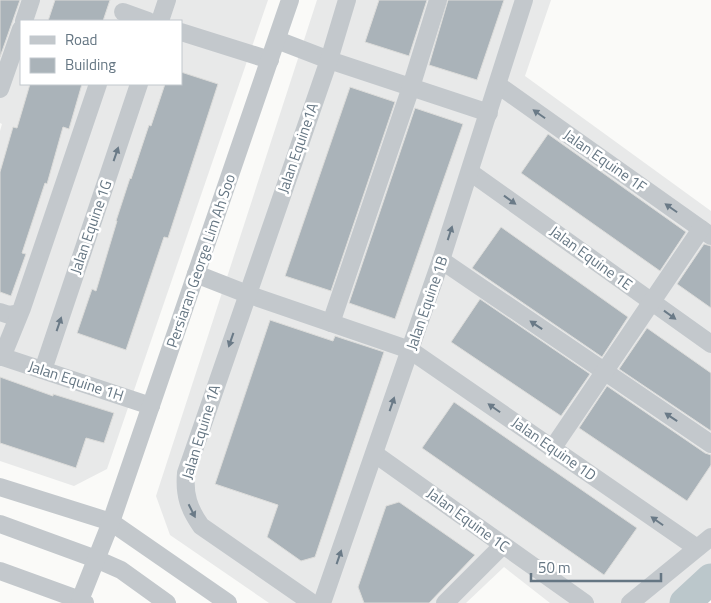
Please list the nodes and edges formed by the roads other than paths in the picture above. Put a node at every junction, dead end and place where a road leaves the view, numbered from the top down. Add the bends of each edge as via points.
1 (31, 0) edge
2 (168, 0) edge
3 (290, 0) edge
4 (347, 0) edge
5 (438, 0) edge
6 (524, 0) edge
7 (123, 11) edge
8 (24, 20) edge
9 (146, 20) edge
10 (160, 20) edge
11 (20, 32) edge
12 (182, 32) edge
13 (276, 40) junction
14 (270, 60) junction
15 (329, 60) junction
16 (98, 85) edge
17 (139, 85) edge
18 (498, 85) junction
19 (411, 87) junction
20 (0, 89) edge
21 (489, 114) junction
22 (470, 172) junction
23 (706, 233) edge
24 (441, 260) junction
25 (196, 274) junction
26 (247, 294) junction
27 (652, 302) junction
28 (0, 312) edge
29 (19, 313) junction
30 (331, 323) junction
31 (711, 344) edge
32 (410, 350) junction
33 (1, 357) edge
34 (43, 370) junction
35 (604, 372) junction
36 (151, 406) junction
37 (711, 444) edge
38 (552, 448) junction
39 (375, 454) junction
40 (0, 487) edge
41 (111, 522) junction
42 (0, 524) edge
43 (711, 536) edge
44 (503, 545) junction
45 (697, 548) junction
46 (96, 559) junction
47 (4, 576) edge
48 (83, 602) edge
49 (167, 603) edge
50 (228, 603) edge
51 (312, 603) edge
52 (322, 603) edge
53 (445, 603) edge
54 (585, 603) edge
55 (630, 603) edge

1 - 8 street
2 - 10 street
3 - 13 street, Persiaran George Lim Ah Soo
4 - 15 street, Jalan Equine1A
5 - 19 street
6 - 18 street, Jalan Equine 1B
7 - 9 street
11 - 20 street
12 - 14 street
13 - 14 street, Persiaran George Lim Ah Soo
13 - 15 street
14 - 25 street, Persiaran George Lim Ah Soo
15 - 19 street
15 - 26 street, Jalan Equine1A
16 - 29 street
34 -> 17 street, Jalan Equine 1G
18 - 21 street, Jalan Equine 1B
23 -> 18 street, Jalan Equine 1F
19 - 21 street
19 - 30 street
21 - 22 street, Jalan Equine 1B
24 -> 22 street, Jalan Equine 1B
22 -> 27 street, Jalan Equine 1E
23 - 27 street
24 - 32 street, Jalan Equine 1B
35 -> 24 street
25 - 26 street, Jalan Equine 1D
25 - 36 street, Persiaran George Lim Ah Soo
26 - 30 street, Jalan Equine 1D
26 -> 51 street, Jalan Equine 1A via 186,473 186,498 201,526
27 -> 31 street, Jalan Equine 1E
27 - 35 street
28 - 29 street via 9,315
29 - 33 street
30 - 32 street, Jalan Equine 1D
38 -> 32 street, Jalan Equine 1D
39 -> 32 street, Jalan Equine 1B
33 - 34 street, Jalan Equine 1H
34 - 36 street, Jalan Equine 1H
37 -> 35 street
35 - 38 street
36 - 41 street, Persiaran George Lim Ah Soo
45 -> 38 street, Jalan Equine 1D
39 - 44 street, Jalan Equine 1C
52 -> 39 street, Jalan Equine 1B
40 - 41 street
41 - 46 street, Persiaran George Lim Ah Soo
41 - 50 street
42 - 46 street
43 - 45 street
44 - 53 street
44 - 54 street, Jalan Equine 1C
45 - 55 street
46 - 48 street, Persiaran George Lim Ah Soo
46 - 49 street via 121,570
47 - 48 street

